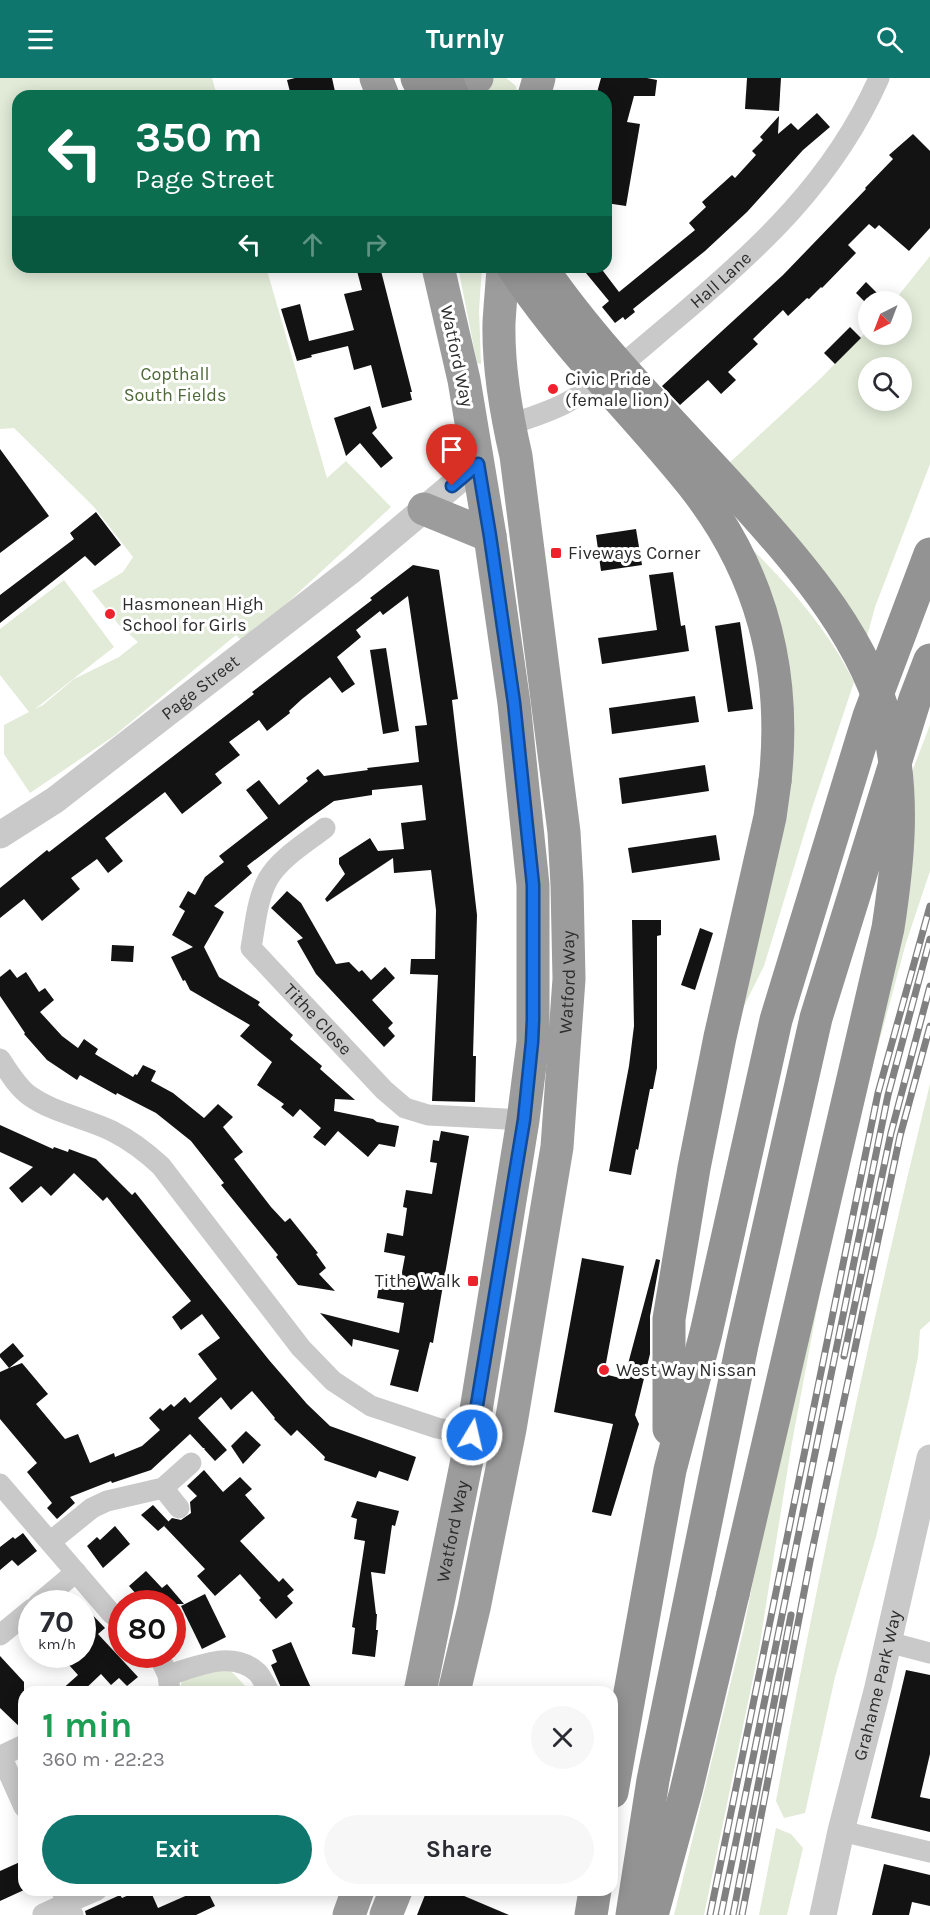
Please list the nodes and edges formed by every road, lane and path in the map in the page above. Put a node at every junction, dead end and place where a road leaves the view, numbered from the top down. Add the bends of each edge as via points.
1 (879, 78) edge
2 (439, 273) edge
3 (503, 273) edge
4 (517, 273) edge
5 (546, 273) edge
6 (508, 425) junction
7 (478, 464) junction
8 (424, 509) junction
9 (490, 536) junction
10 (930, 554) edge
11 (930, 660) edge
12 (325, 828) dead end
13 (0, 835) edge
14 (0, 1059) edge
15 (524, 1120) junction
16 (472, 1435) junction
17 (930, 1458) edge
18 (191, 1463) dead end
19 (670, 1470) junction
20 (0, 1484) edge
21 (163, 1488) junction
22 (179, 1508) dead end
23 (50, 1542) junction
24 (76, 1572) junction
25 (55, 1590) edge
26 (108, 1609) edge
27 (18, 1620) edge
28 (0, 1635) edge
29 (888, 1642) junction
30 (930, 1653) edge
31 (163, 1668) edge
32 (169, 1684) edge
33 (266, 1686) edge
34 (421, 1686) edge
35 (455, 1686) edge
36 (18, 1748) edge
37 (618, 1759) edge
38 (18, 1793) edge
39 (841, 1831) junction
40 (930, 1852) edge
41 (83, 1896) edge
42 (356, 1896) edge
43 (394, 1896) edge
44 (594, 1896) edge
45 (67, 1903) edge
46 (43, 1914) edge
47 (349, 1915) edge
48 (386, 1915) edge
49 (591, 1915) edge
50 (632, 1915) edge
51 (652, 1915) edge
52 (823, 1915) edge

1 - 6 street, Hall Lane via 823,175 732,272 615,369 566,403
2 - 7 highway, Watford Way
3 - 6 highway, Watford Way via 499,325
4 - 19 highway, bridge via 574,351 692,484 731,543 752,586 775,667 779,748 770,818 720,1037 669,1318
5 - 51 highway, bridge via 603,347 790,553 826,599 853,641 874,686 889,731 898,785 900,830 888,928 686,1791
6 - 7 highway
6 - 35 highway, Watford Way via 517,466 564,832 569,980 557,1147 510,1429
7 - 8 street, Page Street
7 - 9 highway, Watford Way
8 - 9 highway
8 - 13 street, Page Street via 353,569 55,800
9 - 15 highway, Watford Way via 514,703 533,885 532,1042
10 - 19 highway via 869,716 776,1020 706,1333
11 - 50 highway via 816,1018 742,1345 653,1780
12 - 15 street, Tithe Close via 282,862 268,879 251,948 405,1108 428,1115
14 - 16 street via 28,1095 111,1131 162,1166 301,1348 333,1381 371,1406
15 - 16 highway, Watford Way
16 - 34 highway, Watford Way
17 - 29 street, Grahame Park Way
18 - 21 street
19 - 37 highway
20 - 23 street
21 - 22 street
21 - 23 street via 92,1508
23 - 24 street
24 - 25 street
24 - 26 street
27 - 28 street
29 - 30 street
29 - 39 street, Grahame Park Way
31 - 32 street
32 - 33 street via 218,1660 240,1662 258,1673
36 - 38 street via 1,1756
39 - 40 street
39 - 52 street, Grahame Park Way
41 - 45 street
42 - 47 highway
43 - 48 highway
44 - 49 highway
45 - 46 street

